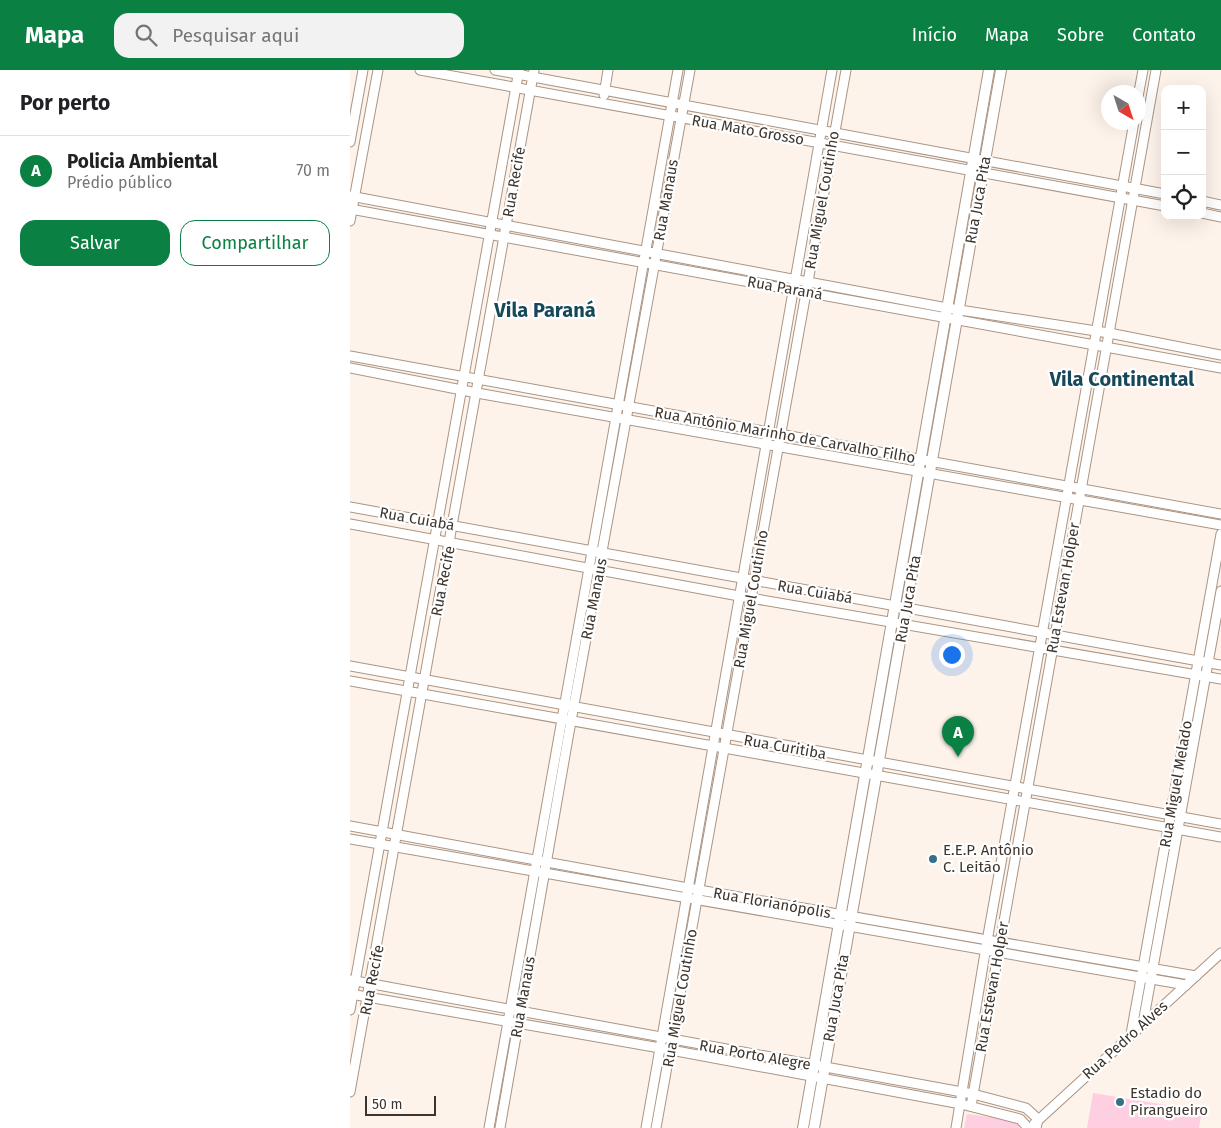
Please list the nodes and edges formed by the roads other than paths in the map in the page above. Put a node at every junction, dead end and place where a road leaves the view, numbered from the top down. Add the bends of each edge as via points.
1 (363, 70) edge
2 (378, 70) edge
3 (420, 70) edge
4 (495, 70) edge
5 (608, 70) edge
6 (678, 70) edge
7 (690, 70) edge
8 (832, 70) edge
9 (846, 70) edge
10 (989, 70) edge
11 (1001, 70) edge
12 (1143, 70) edge
13 (1156, 70) edge
14 (518, 72) edge
15 (534, 73) edge
16 (1140, 85) edge
17 (516, 87) junction
18 (530, 90) junction
19 (604, 92) junction
20 (603, 103) junction
21 (672, 104) junction
22 (684, 106) junction
23 (670, 116) junction
24 (681, 118) junction
25 (1132, 130) edge
26 (821, 131) junction
27 (834, 133) junction
28 (350, 142) edge
29 (819, 142) junction
30 (832, 145) junction
31 (985, 161) junction
32 (971, 164) junction
33 (983, 172) junction
34 (1122, 186) junction
35 (1134, 189) junction
36 (1161, 193) edge
37 (352, 197) edge
38 (1120, 198) junction
39 (1132, 200) junction
40 (1206, 202) edge
41 (1161, 205) edge
42 (1221, 205) edge
43 (351, 209) edge
44 (1206, 214) edge
45 (1221, 217) edge
46 (350, 221) edge
47 (492, 222) junction
48 (507, 224) junction
49 (489, 235) junction
50 (505, 238) junction
51 (646, 251) junction
52 (657, 253) junction
53 (644, 263) junction
54 (655, 265) junction
55 (796, 279) junction
56 (808, 281) junction
57 (795, 290) junction
58 (806, 292) junction
59 (946, 313) junction
60 (958, 314) junction
61 (1097, 332) junction
62 (1109, 333) junction
63 (1094, 344) junction
64 (1106, 347) junction
65 (1221, 355) edge
66 (350, 356) edge
67 (350, 368) edge
68 (1221, 368) edge
69 (464, 376) junction
70 (480, 379) junction
71 (461, 390) junction
72 (477, 394) junction
73 (618, 405) junction
74 (629, 407) junction
75 (616, 417) junction
76 (626, 419) junction
77 (769, 431) junction
78 (780, 434) junction
79 (768, 443) junction
80 (778, 445) junction
81 (920, 459) junction
82 (932, 461) junction
83 (918, 471) junction
84 (930, 473) junction
85 (1069, 486) junction
86 (1081, 488) junction
87 (1067, 498) junction
88 (1079, 500) junction
89 (350, 507) edge
90 (1221, 514) edge
91 (437, 523) junction
92 (350, 524) edge
93 (1221, 525) edge
94 (454, 526) junction
95 (1221, 534) edge
96 (434, 541) junction
97 (450, 544) junction
98 (592, 552) junction
99 (603, 554) junction
100 (589, 568) junction
101 (600, 569) junction
102 (742, 579) junction
103 (754, 581) junction
104 (1221, 591) edge
105 (739, 596) junction
106 (751, 598) junction
107 (894, 606) junction
108 (907, 608) junction
109 (892, 620) junction
110 (904, 623) junction
111 (1043, 633) junction
112 (1055, 635) junction
113 (1040, 648) junction
114 (1052, 650) junction
115 (1198, 661) junction
116 (577, 662) junction
117 (1208, 662) junction
118 (1221, 665) edge
119 (350, 666) edge
120 (1196, 676) junction
121 (410, 677) junction
122 (1205, 678) junction
123 (1221, 679) edge
124 (423, 680) junction
125 (350, 681) edge
126 (407, 691) junction
127 (421, 694) junction
128 (569, 707) junction
129 (566, 720) junction
130 (717, 734) junction
131 (726, 736) junction
132 (714, 746) junction
133 (724, 748) junction
134 (867, 762) junction
135 (879, 764) junction
136 (865, 773) junction
137 (877, 775) junction
138 (1015, 788) junction
139 (1027, 790) junction
140 (1013, 800) junction
141 (1025, 802) junction
142 (1175, 816) junction
143 (1221, 824) edge
144 (350, 826) edge
145 (1173, 828) junction
146 (382, 832) junction
147 (397, 834) junction
148 (1221, 837) edge
149 (350, 839) edge
150 (380, 844) junction
151 (396, 848) junction
152 (541, 861) junction
153 (539, 872) junction
154 (688, 888) junction
155 (699, 890) junction
156 (687, 899) junction
157 (697, 901) junction
158 (845, 920) junction
159 (363, 937) junction
160 (379, 939) junction
161 (987, 945) junction
162 (999, 948) junction
163 (1221, 953) edge
164 (1147, 974) junction
165 (1196, 976) junction
166 (352, 981) edge
167 (371, 984) junction
168 (1186, 985) junction
169 (351, 994) edge
170 (368, 997) junction
171 (350, 1010) edge
172 (510, 1010) junction
173 (521, 1012) junction
174 (508, 1022) junction
175 (1142, 1023) junction
176 (518, 1024) junction
177 (1131, 1034) junction
178 (661, 1038) junction
179 (672, 1040) junction
180 (660, 1048) junction
181 (670, 1050) junction
182 (818, 1072) junction
183 (350, 1092) edge
184 (963, 1092) junction
185 (973, 1094) junction
186 (961, 1104) junction
187 (971, 1106) junction
188 (1037, 1123) edge
189 (489, 1128) edge
190 (500, 1128) edge
191 (646, 1128) edge
192 (656, 1128) edge
193 (803, 1128) edge
194 (814, 1128) edge
195 (956, 1128) edge
196 (1029, 1128) edge

1 - 28 street
2 - 37 street
3 - 17 street, Rua Mato Grosso
4 - 14 street, Rua Mato Grosso
5 - 19 street
6 - 21 street, Rua Manaus
7 - 22 street, Rua Manaus
8 - 26 street, Rua Miguel Coutinho
9 - 27 street, Rua Miguel Coutinho
10 - 32 street, Rua Juca Pita
11 - 31 street, Rua Juca Pita
12 - 16 street
13 - 35 street, Rua Estevan Holper
14 - 15 street, Rua Mato Grosso
14 - 17 street, Rua Recife
15 - 18 street, Rua Recife
15 - 19 street, Rua Mato Grosso
17 - 18 street, Rua Mato Grosso
17 - 47 street, Rua Recife
18 - 20 street, Rua Mato Grosso
18 - 48 street, Rua Recife
19 - 20 street
19 - 21 street, Rua Mato Grosso
20 - 23 street, Rua Mato Grosso
21 - 22 street, Rua Mato Grosso
21 - 23 street, Rua Manaus
22 - 24 street, Rua Manaus
22 - 26 street, Rua Mato Grosso
23 - 24 street, Rua Mato Grosso
23 - 51 street, Rua Manaus
24 - 29 street, Rua Mato Grosso
24 - 52 street, Rua Manaus
25 - 34 street, Rua Estevan Holper
26 - 27 street, Rua Mato Grosso
26 - 29 street, Rua Miguel Coutinho
27 - 30 street, Rua Miguel Coutinho
27 - 32 street, Rua Mato Grosso
29 - 30 street, Rua Mato Grosso
29 - 55 street, Rua Miguel Coutinho
30 - 32 street, Rua Mato Grosso
30 - 56 street, Rua Miguel Coutinho
31 - 32 street, Rua Mato Grosso
31 - 33 street, Rua Juca Pita
31 - 34 street, Rua Mato Grosso
32 - 33 street, Rua Mato Grosso
32 - 59 street, Rua Juca Pita
33 - 38 street, Rua Mato Grosso
33 - 60 street, Rua Juca Pita
34 - 35 street, Rua Mato Grosso
34 - 38 street, Rua Estevan Holper
35 - 36 street, Rua Mato Grosso
35 - 39 street, Rua Estevan Holper
37 - 43 street
37 - 47 street, Rua Paraná
38 - 39 street, Rua Mato Grosso
38 - 61 street, Rua Estevan Holper
39 - 41 street, Rua Mato Grosso
39 - 62 street, Rua Estevan Holper
40 - 42 street
43 - 46 street
43 - 49 street, Rua Paraná
44 - 45 street
47 - 48 street, Rua Paraná
47 - 49 street, Rua Recife
48 - 50 street, Rua Recife
48 - 51 street, Rua Paraná
49 - 50 street, Rua Paraná
49 - 69 street, Rua Recife
50 - 53 street, Rua Paraná
50 - 70 street, Rua Recife
51 - 52 street, Rua Paraná
51 - 53 street, Rua Manaus
52 - 54 street, Rua Manaus
52 - 55 street, Rua Paraná
53 - 54 street, Rua Paraná
53 - 73 street, Rua Manaus
54 - 57 street, Rua Paraná
54 - 74 street, Rua Manaus
55 - 56 street, Rua Paraná
55 - 57 street, Rua Miguel Coutinho
56 - 58 street, Rua Miguel Coutinho
56 - 59 street, Rua Paraná
57 - 58 street, Rua Paraná
57 - 77 street, Rua Miguel Coutinho
58 - 59 street, Rua Paraná
58 - 78 street, Rua Miguel Coutinho
59 - 60 street, Rua Paraná
59 - 81 street, Rua Juca Pita
60 - 61 street, Rua Paraná
60 - 63 street, Rua Paraná
60 - 82 street, Rua Juca Pita
61 - 62 street, Rua Paraná
61 - 63 street, Rua Estevan Holper
62 - 64 street, Rua Estevan Holper
62 - 65 street, Rua Paraná
63 - 64 street, Rua Paraná
63 - 85 street, Rua Estevan Holper
64 - 68 street, Rua Paraná
64 - 86 street, Rua Estevan Holper
66 - 69 street, Rua Antônio Marinho de Carvalho Filho
67 - 71 street, Rua Antônio Marinho de Carvalho Filho
69 - 70 street, Rua Antônio Marinho de Carvalho Filho
69 - 71 street, Rua Recife
70 - 72 street, Rua Recife
70 - 73 street, Rua Antônio Marinho de Carvalho Filho
71 - 72 street, Rua Antônio Marinho de Carvalho Filho
71 - 91 street, Rua Recife
72 - 75 street, Rua Antônio Marinho de Carvalho Filho
72 - 94 street, Rua Recife
73 - 74 street, Rua Antônio Marinho de Carvalho Filho
73 - 75 street, Rua Manaus
74 - 76 street, Rua Manaus
74 - 77 street, Rua Antônio Marinho de Carvalho Filho
75 - 76 street, Rua Antônio Marinho de Carvalho Filho
75 - 98 street, Rua Manaus
76 - 79 street, Rua Antônio Marinho de Carvalho Filho
76 - 99 street, Rua Manaus
77 - 78 street, Rua Antônio Marinho de Carvalho Filho
77 - 79 street, Rua Miguel Coutinho
78 - 80 street, Rua Miguel Coutinho
78 - 81 street, Rua Antônio Marinho de Carvalho Filho
79 - 80 street, Rua Antônio Marinho de Carvalho Filho
79 - 102 street, Rua Miguel Coutinho
80 - 83 street, Rua Antônio Marinho de Carvalho Filho
80 - 103 street, Rua Miguel Coutinho
81 - 82 street, Rua Antônio Marinho de Carvalho Filho
81 - 83 street, Rua Juca Pita
82 - 84 street, Rua Juca Pita
82 - 85 street, Rua Antônio Marinho de Carvalho Filho
83 - 84 street, Rua Antônio Marinho de Carvalho Filho
83 - 107 street, Rua Juca Pita
84 - 87 street, Rua Antônio Marinho de Carvalho Filho
84 - 108 street, Rua Juca Pita
85 - 86 street, Rua Antônio Marinho de Carvalho Filho
85 - 87 street, Rua Estevan Holper
86 - 88 street, Rua Estevan Holper
86 - 90 street, Rua Antônio Marinho de Carvalho Filho
87 - 88 street, Rua Antônio Marinho de Carvalho Filho
87 - 111 street, Rua Estevan Holper
88 - 93 street, Rua Antônio Marinho de Carvalho Filho
88 - 112 street, Rua Estevan Holper
89 - 91 street, Rua Cuiabá
91 - 94 street, Rua Cuiabá
91 - 96 street, Rua Recife
92 - 96 street, Rua Cuiabá
94 - 97 street, Rua Recife
94 - 98 street, Rua Cuiabá
95 - 115 street, Rua Miguel Melado
96 - 97 street, Rua Cuiabá
96 - 121 street, Rua Recife
97 - 100 street, Rua Cuiabá
97 - 124 street, Rua Recife
98 - 99 street, Rua Cuiabá
98 - 100 street, Rua Manaus
99 - 101 street, Rua Manaus
99 - 102 street, Rua Cuiabá
100 - 101 street, Rua Cuiabá
100 - 116 street, Rua Manaus
101 - 105 street, Rua Cuiabá
101 - 116 street, Rua Manaus
102 - 103 street, Rua Cuiabá
102 - 105 street, Rua Miguel Coutinho
103 - 106 street, Rua Miguel Coutinho
103 - 107 street, Rua Cuiabá
104 - 117 street, Rua Miguel Melado
105 - 106 street, Rua Cuiabá
105 - 130 street, Rua Miguel Coutinho
106 - 109 street, Rua Cuiabá
106 - 131 street, Rua Miguel Coutinho
107 - 108 street, Rua Cuiabá
107 - 109 street, Rua Juca Pita
108 - 110 street, Rua Juca Pita
108 - 111 street, Rua Cuiabá
109 - 110 street, Rua Cuiabá
109 - 134 street, Rua Juca Pita
110 - 113 street, Rua Cuiabá
110 - 135 street, Rua Juca Pita
111 - 112 street, Rua Cuiabá
111 - 113 street, Rua Estevan Holper
112 - 114 street, Rua Estevan Holper
112 - 115 street, Rua Cuiabá
113 - 114 street, Rua Cuiabá
113 - 138 street, Rua Estevan Holper
114 - 120 street, Rua Cuiabá
114 - 139 street, Rua Estevan Holper
115 - 117 street, Rua Cuiabá
115 - 120 street, Rua Miguel Melado
116 - 128 street, Rua Manaus
117 - 118 street, Rua Cuiabá
117 - 122 street, Rua Miguel Melado
119 - 121 street, Rua Curitiba
120 - 122 street, Rua Cuiabá
120 - 142 street, Rua Miguel Melado
121 - 124 street, Rua Curitiba
121 - 126 street, Rua Recife
122 - 123 street, Rua Cuiabá
122 - 142 street, Rua Miguel Melado
124 - 127 street, Rua Recife
124 - 128 street, Rua Curitiba
125 - 126 street, Rua Curitiba
126 - 127 street, Rua Curitiba
126 - 146 street, Rua Recife
127 - 129 street, Rua Curitiba
127 - 147 street, Rua Recife
128 - 129 street, Rua Manaus
128 - 130 street, Rua Curitiba
129 - 132 street, Rua Curitiba
129 - 152 street, Rua Manaus
130 - 131 street, Rua Curitiba
130 - 132 street, Rua Miguel Coutinho
131 - 133 street, Rua Miguel Coutinho
131 - 134 street, Rua Curitiba
132 - 133 street, Rua Curitiba
132 - 154 street, Rua Miguel Coutinho
133 - 136 street, Rua Curitiba
133 - 155 street, Rua Miguel Coutinho
134 - 135 street, Rua Curitiba
134 - 136 street, Rua Juca Pita
135 - 137 street, Rua Juca Pita
135 - 138 street, Rua Curitiba
136 - 137 street, Rua Curitiba
136 - 158 street, Rua Juca Pita
137 - 140 street, Rua Curitiba
137 - 158 street, Rua Juca Pita
138 - 139 street, Rua Curitiba
138 - 140 street, Rua Estevan Holper
139 - 141 street, Rua Estevan Holper
139 - 142 street, Rua Curitiba
140 - 141 street, Rua Curitiba
140 - 161 street, Rua Estevan Holper
141 - 145 street, Rua Curitiba
141 - 162 street, Rua Estevan Holper
142 - 143 street, Rua Curitiba
142 - 145 street, Rua Miguel Melado
144 - 146 street, Rua Florianópolis
145 - 148 street, Rua Curitiba
145 - 164 street, Rua Miguel Melado
146 - 147 street, Rua Florianópolis
146 - 150 street, Rua Recife
147 - 151 street, Rua Recife
147 - 152 street, Rua Florianópolis
149 - 150 street, Rua Florianópolis
150 - 151 street, Rua Florianópolis
150 - 159 street, Rua Recife
151 - 153 street, Rua Florianópolis
151 - 160 street, Rua Recife
152 - 153 street, Rua Manaus
152 - 154 street, Rua Florianópolis
153 - 156 street, Rua Florianópolis
153 - 172 street, Rua Manaus
153 - 173 street, Rua Manaus
154 - 155 street, Rua Florianópolis
154 - 156 street, Rua Miguel Coutinho
155 - 157 street, Rua Miguel Coutinho
155 - 158 street, Rua Florianópolis
156 - 157 street, Rua Florianópolis
156 - 178 street, Rua Miguel Coutinho
157 - 158 street, Rua Florianópolis
157 - 179 street, Rua Miguel Coutinho
158 - 161 street, Rua Florianópolis
158 - 182 street, Rua Juca Pita
159 - 160 street
159 - 166 street, Rua Recife
160 - 167 street, Rua Recife
161 - 162 street, Rua Florianópolis
161 - 184 street, Rua Estevan Holper
162 - 164 street, Rua Florianópolis
162 - 185 street, Rua Estevan Holper
163 - 165 street, Rua Pedro Alves
164 - 165 street, Rua Florianópolis
164 - 168 street, Rua Florianópolis
164 - 175 street, Rua Miguel Melado
164 - 177 street, Rua Miguel Melado
165 - 168 street, Rua Pedro Alves
166 - 167 street, Rua Porto Alegre
166 - 169 street, Rua Recife
167 - 170 street, Rua Recife
167 - 172 street, Rua Porto Alegre
168 - 175 street, Rua Pedro Alves
169 - 170 street, Rua Porto Alegre
169 - 171 street, Rua Recife
170 - 174 street, Rua Porto Alegre
170 - 183 street, Rua Recife
172 - 173 street, Rua Porto Alegre
172 - 174 street, Rua Manaus
173 - 176 street, Rua Manaus
173 - 178 street, Rua Porto Alegre
174 - 176 street, Rua Porto Alegre
174 - 189 street, Rua Manaus
175 - 177 street, Rua Pedro Alves
176 - 180 street, Rua Porto Alegre
176 - 190 street, Rua Manaus
177 - 188 street, Rua Pedro Alves
178 - 179 street, Rua Porto Alegre
178 - 180 street, Rua Miguel Coutinho
179 - 181 street, Rua Miguel Coutinho
179 - 182 street, Rua Porto Alegre
180 - 181 street, Rua Porto Alegre
180 - 191 street, Rua Miguel Coutinho
181 - 182 street, Rua Porto Alegre
181 - 192 street, Rua Miguel Coutinho
182 - 184 street, Rua Porto Alegre
182 - 186 street, Rua Porto Alegre
182 - 193 street, Rua Juca Pita
182 - 194 street, Rua Juca Pita
184 - 185 street, Rua Porto Alegre
184 - 186 street, Rua Estevan Holper
185 - 187 street, Rua Estevan Holper
185 - 188 street, Rua Porto Alegre via 1026,1108
186 - 187 street, Rua Porto Alegre
186 - 195 street, Rua Estevan Holper
187 - 196 street, Rua Porto Alegre via 1020,1119
188 - 196 street, Rua Pedro Alves

